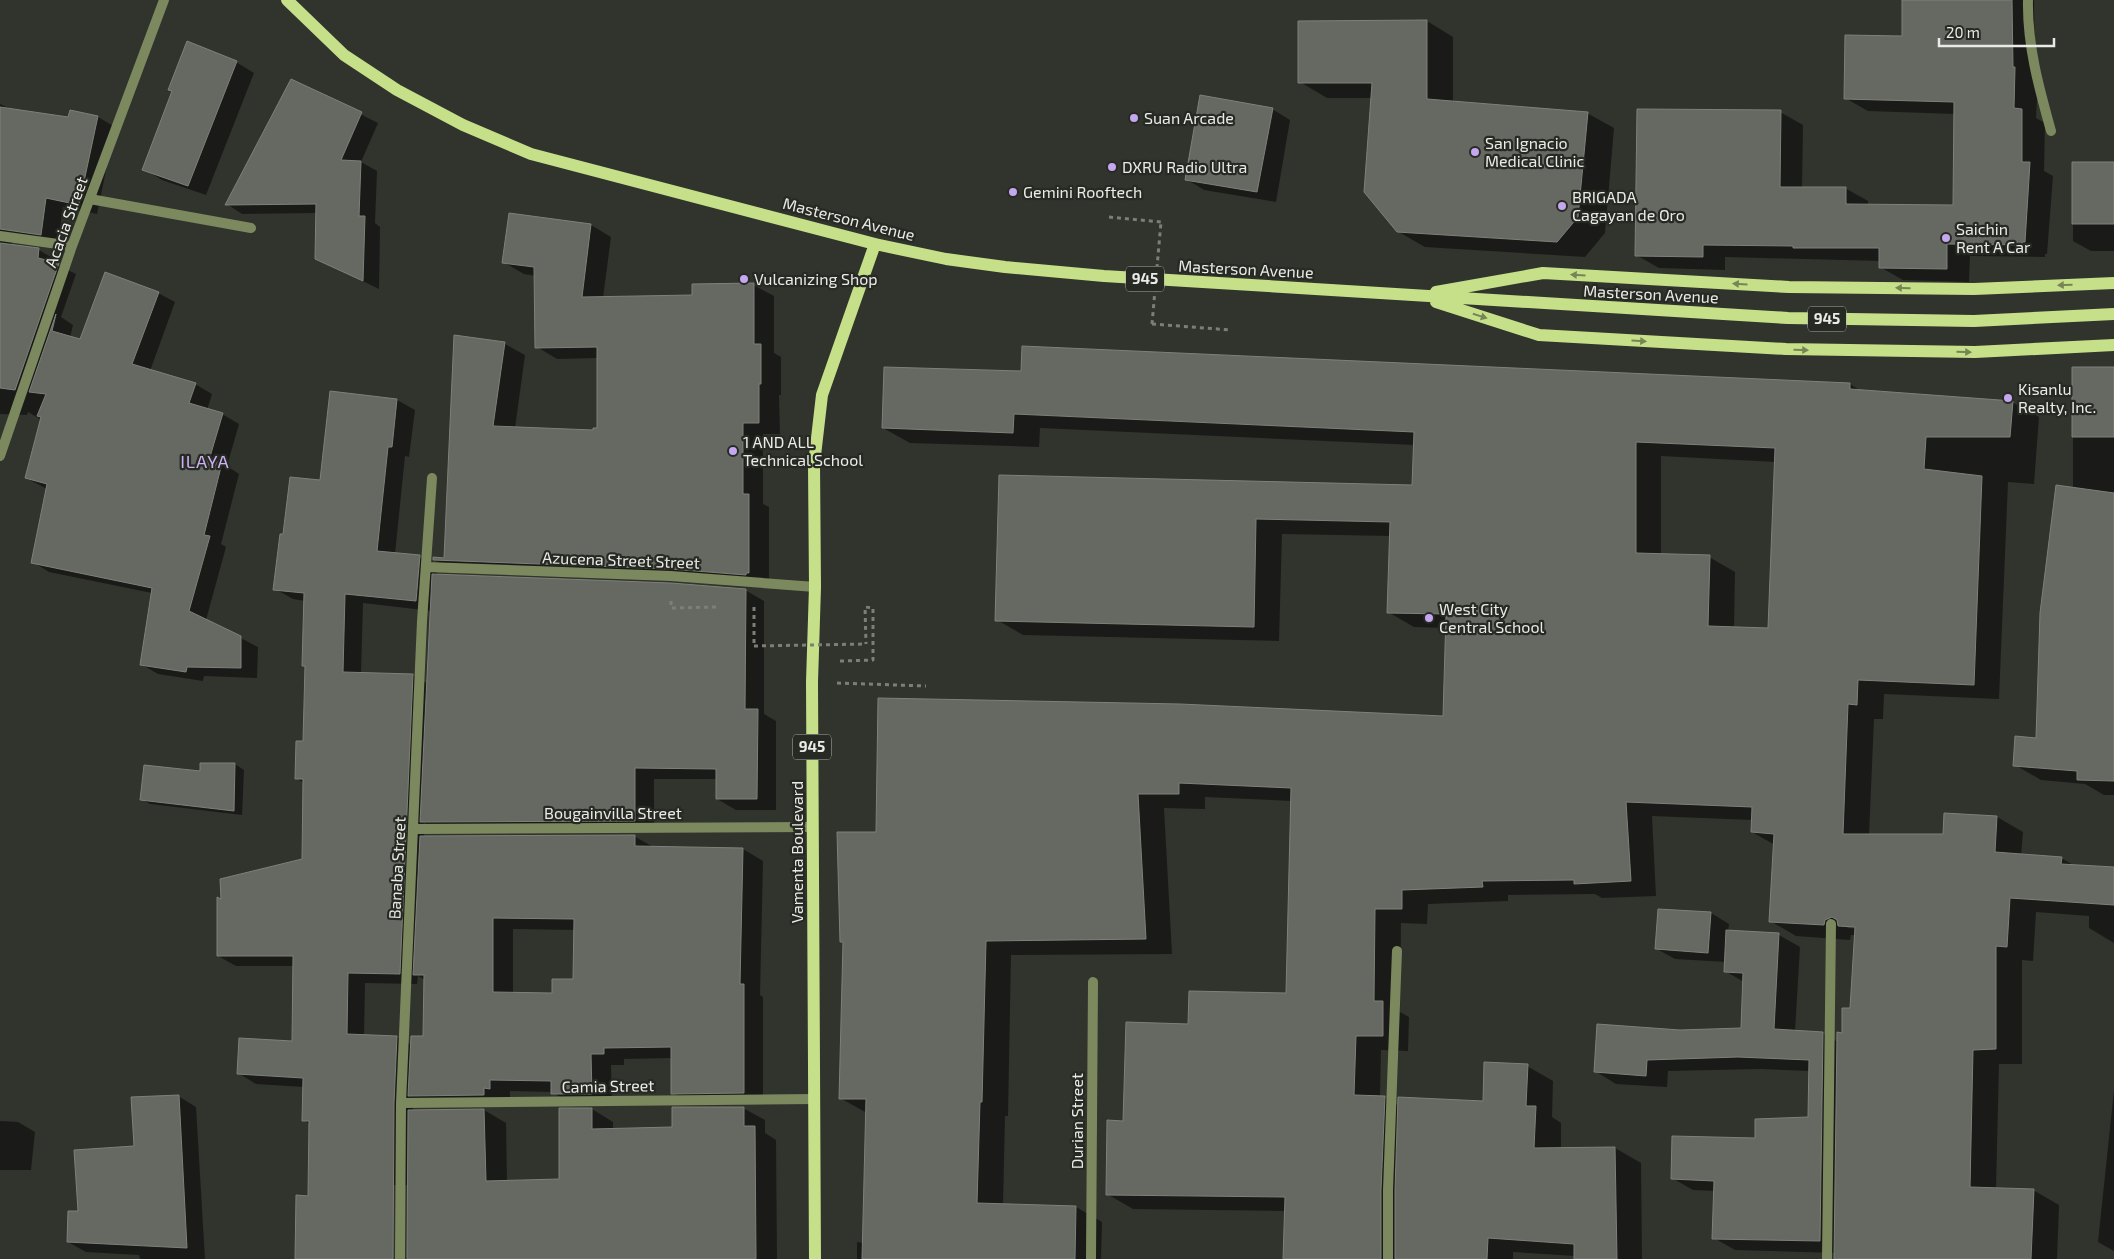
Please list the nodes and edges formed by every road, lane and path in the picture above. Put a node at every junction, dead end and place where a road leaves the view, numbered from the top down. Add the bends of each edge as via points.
1 (164, 0) edge
2 (287, 0) edge
3 (2028, 0) edge
4 (2051, 132) dead end
5 (90, 199) junction
6 (1109, 217) dead end
7 (251, 228) dead end
8 (0, 236) edge
9 (874, 244) junction
10 (72, 246) junction
11 (2114, 283) edge
12 (1417, 295) junction
13 (2114, 314) edge
14 (1231, 330) dead end
15 (2114, 346) edge
16 (0, 456) edge
17 (432, 478) dead end
18 (426, 567) junction
19 (815, 587) junction
20 (726, 607) dead end
21 (744, 607) dead end
22 (671, 608) dead end
23 (812, 662) junction
24 (812, 682) junction
25 (926, 686) dead end
26 (813, 827) junction
27 (414, 829) junction
28 (1831, 924) dead end
29 (1397, 951) dead end
30 (1094, 982) dead end
31 (815, 1099) junction
32 (401, 1103) junction
33 (400, 1259) edge
34 (815, 1259) edge
35 (1092, 1259) edge
36 (1388, 1259) edge
37 (1827, 1259) edge

1 - 5 street, Acacia Street
2 - 9 main road, Masterson Avenue via 344,54 398,90 463,125 531,154
3 - 4 street via 2035,73
5 - 7 street
5 - 10 street, Acacia Street
6 - 14 path, bridge via 1160,222 1152,324
8 - 10 street
9 - 12 main road, Masterson Avenue / 945 via 1005,268
9 - 19 main road, Vamenta Boulevard / 945 via 822,395 814,464
10 - 16 street, Acacia Street
11 -> 12 main road via 1974,289 1789,286 1543,272
12 - 13 main road, Masterson Avenue / 945 via 1807,319 1974,321
12 -> 15 main road via 1539,336 1786,350 1975,352
17 - 18 street, Banaba Street
18 - 19 street, Azucena Street Street via 671,576
18 - 27 street, Banaba Street
19 - 23 main road, Vamenta Boulevard / 945
20 - 22 path
21 - 23 path, bridge via 754,607 754,646 866,644 865,608 873,608 873,660
23 - 24 main road, Vamenta Boulevard / 945
24 - 25 path
24 - 26 main road, Vamenta Boulevard / 945
26 - 27 street, Bougainvilla Street
26 - 31 main road, Vamenta Boulevard / 945
27 - 32 street, Banaba Street
28 - 37 street
29 - 36 street
30 - 35 street, Durian Street
31 - 32 street, Camia Street
31 - 34 main road, Vamenta Boulevard / 945
32 - 33 street, Banaba Street

